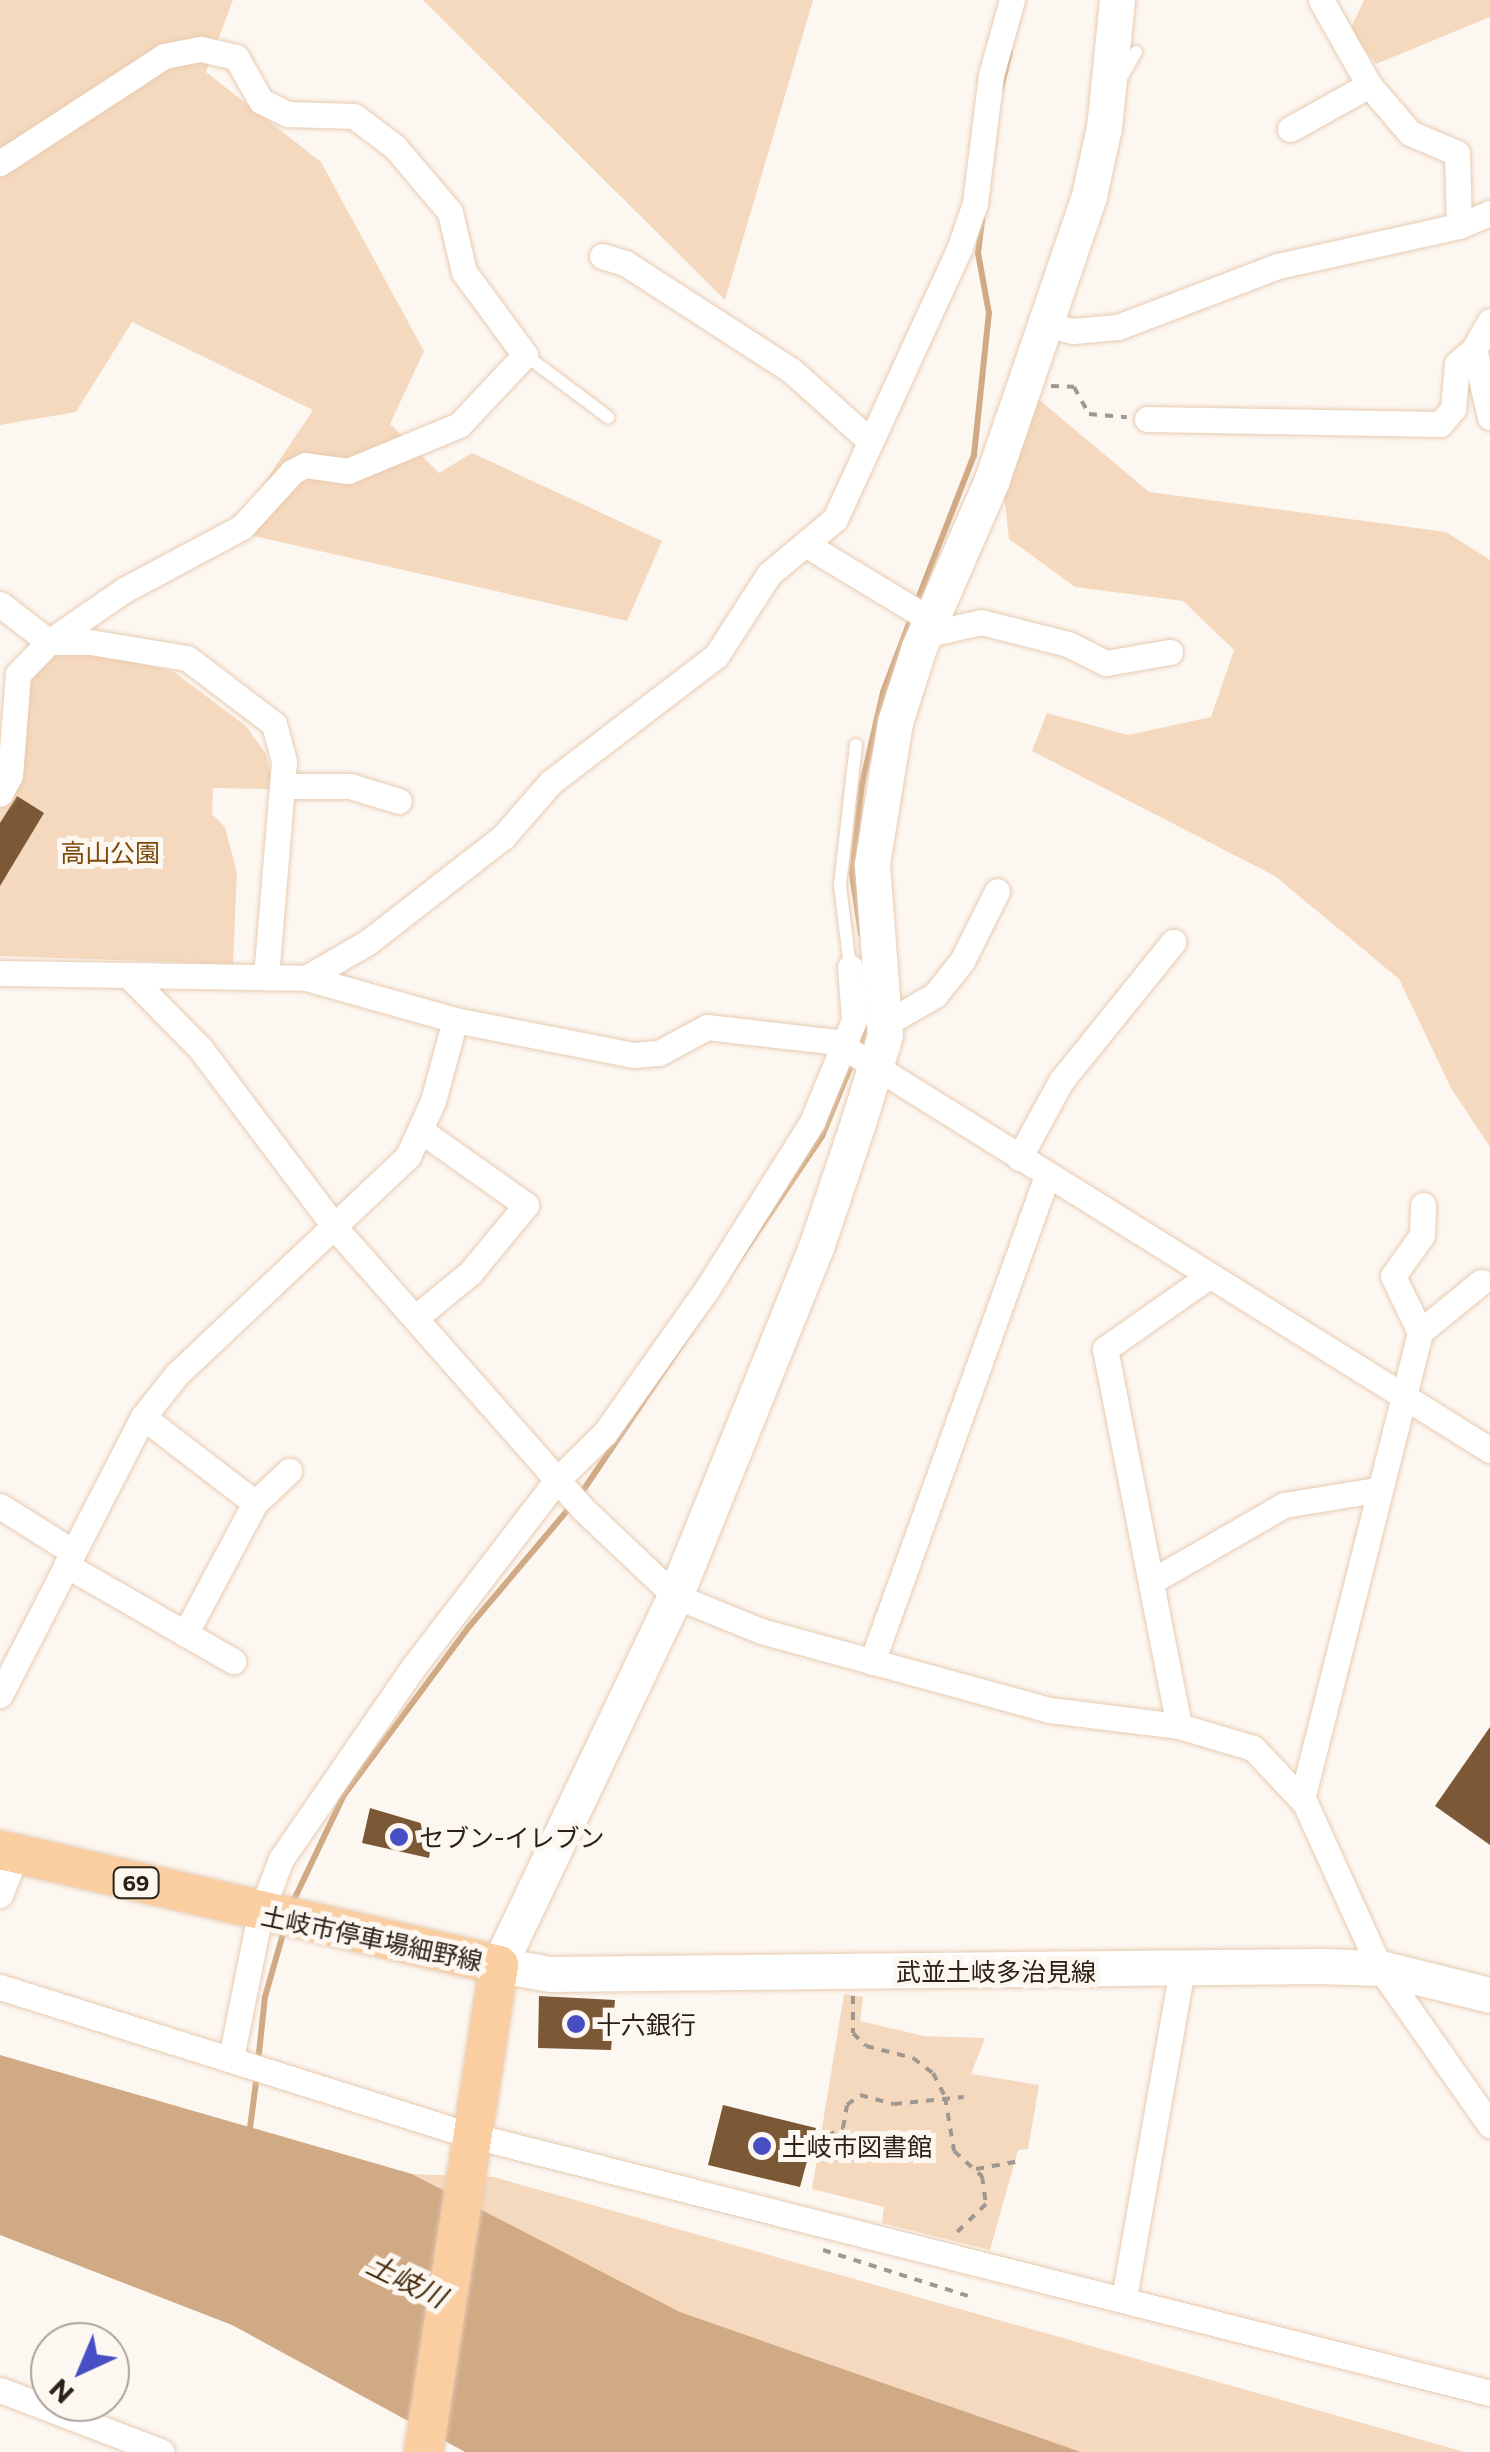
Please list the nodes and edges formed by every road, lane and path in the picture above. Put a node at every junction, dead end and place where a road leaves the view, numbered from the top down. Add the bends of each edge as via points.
1 (1012, 0) edge
2 (1118, 0) edge
3 (1320, 0) edge
4 (1136, 52) dead end
5 (1369, 85) junction
6 (1108, 102) junction
7 (1290, 129) dead end
8 (0, 164) edge
9 (1490, 213) edge
10 (1460, 226) junction
11 (602, 256) dead end
12 (1490, 320) edge
13 (1045, 324) junction
14 (1474, 349) junction
15 (525, 355) junction
16 (1026, 384) junction
17 (608, 417) dead end
18 (1490, 417) edge
19 (1147, 419) joint
20 (869, 440) junction
21 (807, 545) junction
22 (0, 604) edge
23 (920, 618) junction
24 (49, 642) junction
25 (1170, 652) dead end
26 (856, 745) dead end
27 (282, 786) junction
28 (0, 794) edge
29 (399, 801) dead end
30 (856, 889) junction
31 (997, 890) dead end
32 (1173, 942) dead end
33 (850, 967) joint
34 (0, 973) edge
35 (266, 976) junction
36 (131, 978) junction
37 (306, 978) junction
38 (455, 1020) junction
39 (886, 1024) junction
40 (857, 1055) junction
41 (420, 1130) junction
42 (1019, 1158) junction
43 (1048, 1176) junction
44 (1423, 1205) dead end
45 (337, 1230) junction
46 (1209, 1276) junction
47 (1481, 1282) dead end
48 (415, 1318) junction
49 (1420, 1332) junction
50 (1406, 1394) junction
51 (143, 1417) junction
52 (1490, 1450) edge
53 (290, 1471) dead end
54 (561, 1484) junction
55 (1376, 1490) junction
56 (255, 1503) junction
57 (0, 1506) edge
58 (69, 1558) junction
59 (1154, 1580) junction
60 (675, 1596) junction
61 (185, 1634) junction
62 (233, 1661) dead end
63 (872, 1662) junction
64 (0, 1694) edge
65 (1179, 1726) junction
66 (1302, 1799) junction
67 (8, 1852) edge
68 (0, 1895) edge
69 (279, 1918) junction
70 (499, 1965) junction
71 (1380, 1968) junction
72 (1182, 1970) junction
73 (856, 1972) junction
74 (0, 1987) edge
75 (1490, 1995) edge
76 (238, 2060) junction
77 (945, 2097) junction
78 (964, 2098) dead end
79 (1490, 2124) edge
80 (828, 2136) dead end
81 (468, 2150) junction
82 (1020, 2162) dead end
83 (976, 2169) junction
84 (944, 2253) junction
85 (1124, 2298) junction
86 (0, 2390) edge
87 (1490, 2393) edge
88 (162, 2452) edge
89 (424, 2452) edge

1 - 20 street via 992,75 975,203
2 - 6 street
3 - 5 street
4 - 6 lane
5 - 7 street
5 - 10 street via 1410,133 1456,154
6 - 13 street via 1089,196
8 - 15 street via 164,56 202,49 236,57 261,101 288,114 354,116 395,147 450,212 464,272
9 - 10 street
10 - 13 street via 1278,266 1118,327 1073,331
11 - 20 street via 776,360
12 - 14 street
13 - 16 street
14 - 18 street
14 - 19 street via 1456,364 1453,409 1440,424
15 - 17 lane
15 - 24 street via 460,425 348,471 305,465 242,527 124,590
16 - 19 path via 1068,382 1088,414
16 - 23 street
20 - 21 street via 842,509
21 - 23 street
21 - 37 street via 769,574 716,656 550,782 503,837 368,942
22 - 24 street
23 - 25 street via 981,622 1068,644 1106,663
23 - 30 street
24 - 27 street via 90,642 202,664 274,724 284,745
24 - 28 street via 18,674 10,775
26 - 30 lane
27 - 29 street via 350,786
27 - 35 street
30 - 33 lane
30 - 39 street
31 - 39 street via 962,961 935,995
32 - 42 street via 1062,1081
33 - 40 street
34 - 36 street
35 - 36 street
35 - 37 street
36 - 45 street via 200,1048
37 - 38 street
38 - 40 street via 634,1055 659,1053 707,1027 789,1033
38 - 41 street
39 - 40 street
40 - 42 street
40 - 54 street via 707,1290
40 - 60 street via 816,1246
41 - 45 street via 408,1156
41 - 48 street via 526,1205 470,1273
42 - 43 street
43 - 46 street
43 - 63 street
44 - 49 street via 1422,1235 1392,1276
45 - 48 street
45 - 51 street via 177,1374
46 - 50 street
46 - 59 street via 1104,1349
47 - 49 street
48 - 54 street
49 - 50 street
50 - 52 street
50 - 55 street
51 - 56 street
51 - 58 street
53 - 56 street
54 - 60 street
54 - 69 street via 336,1773 281,1859
55 - 59 street via 1284,1504
55 - 66 street
56 - 61 street
57 - 58 street
58 - 61 street
58 - 64 street
59 - 65 street
60 - 63 street via 761,1632
60 - 70 street
61 - 62 street
63 - 65 street via 1050,1710
65 - 66 street via 1252,1748
66 - 71 street
67 - 68 street
67 - 69 main road, 土岐市停車場細野線 / 69
69 - 70 main road, 土岐市停車場細野線 / 69
69 - 76 street
70 - 73 street, 武並土岐多治見線 via 550,1974
70 - 81 main road, 土岐市停車場細野線
71 - 72 street, 武並土岐多治見線
71 - 75 street, 武並土岐多治見線
71 - 79 street
72 - 73 street, 武並土岐多治見線
72 - 85 street
73 - 77 path via 853,2033 878,2052 919,2062
74 - 76 street
76 - 81 street
77 - 78 path
77 - 80 path via 894,2104 860,2094 847,2105 842,2128
77 - 83 path via 950,2142
81 - 84 street
81 - 89 main road, 土岐市停車場細野線
82 - 83 path
83 - 84 path via 986,2204
84 - 85 street
85 - 87 street
86 - 88 street

